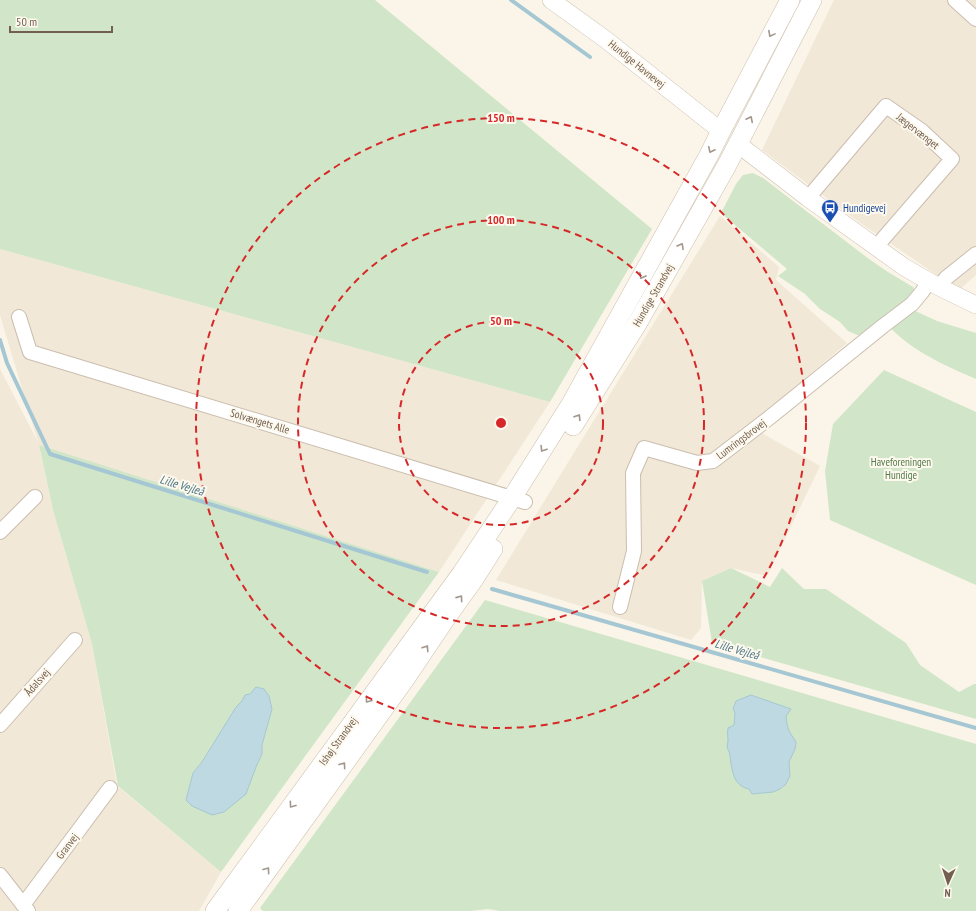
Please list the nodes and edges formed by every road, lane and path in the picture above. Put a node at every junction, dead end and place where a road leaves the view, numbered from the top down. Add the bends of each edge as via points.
1 (551, 0) edge
2 (790, 0) edge
3 (812, 0) edge
4 (955, 0) edge
5 (976, 19) edge
6 (721, 131) junction
7 (738, 144) junction
8 (808, 198) junction
9 (876, 247) junction
10 (976, 254) edge
11 (934, 284) junction
12 (976, 305) edge
13 (19, 317) dead end
14 (35, 497) dead end
15 (518, 500) junction
16 (0, 532) edge
17 (468, 576) junction
18 (620, 607) dead end
19 (75, 640) dead end
20 (0, 725) edge
21 (110, 788) dead end
22 (0, 875) edge
23 (26, 908) edge
24 (215, 911) edge
25 (238, 911) edge

1 - 6 street, Hundige Havnevej via 605,39
2 -> 6 main road, Hundige Strandvej
7 -> 3 main road, Hundige Strandvej
4 - 5 street
6 - 7 main road
6 -> 15 main road, Hundige Strandvej
7 - 8 street
15 -> 7 main road, Hundige Strandvej via 636,324
8 - 9 street
8 - 9 street, Jægervænget via 886,106 922,131 952,159
9 - 11 street
10 - 11 street via 946,278
11 - 12 street
11 - 18 street, Lumringsbrovej via 713,461 697,463 644,448 633,473 634,551
13 - 15 street, Solvængets Alle via 30,352
14 - 16 street
15 - 17 main road, Hundige Strandvej
17 -> 24 main road, Ishøj Strandvej via 391,669
25 -> 17 main road, Ishøj Strandvej via 406,679 450,613
19 - 20 street, Ådalsvej
21 - 23 street, Granvej
22 - 23 street

